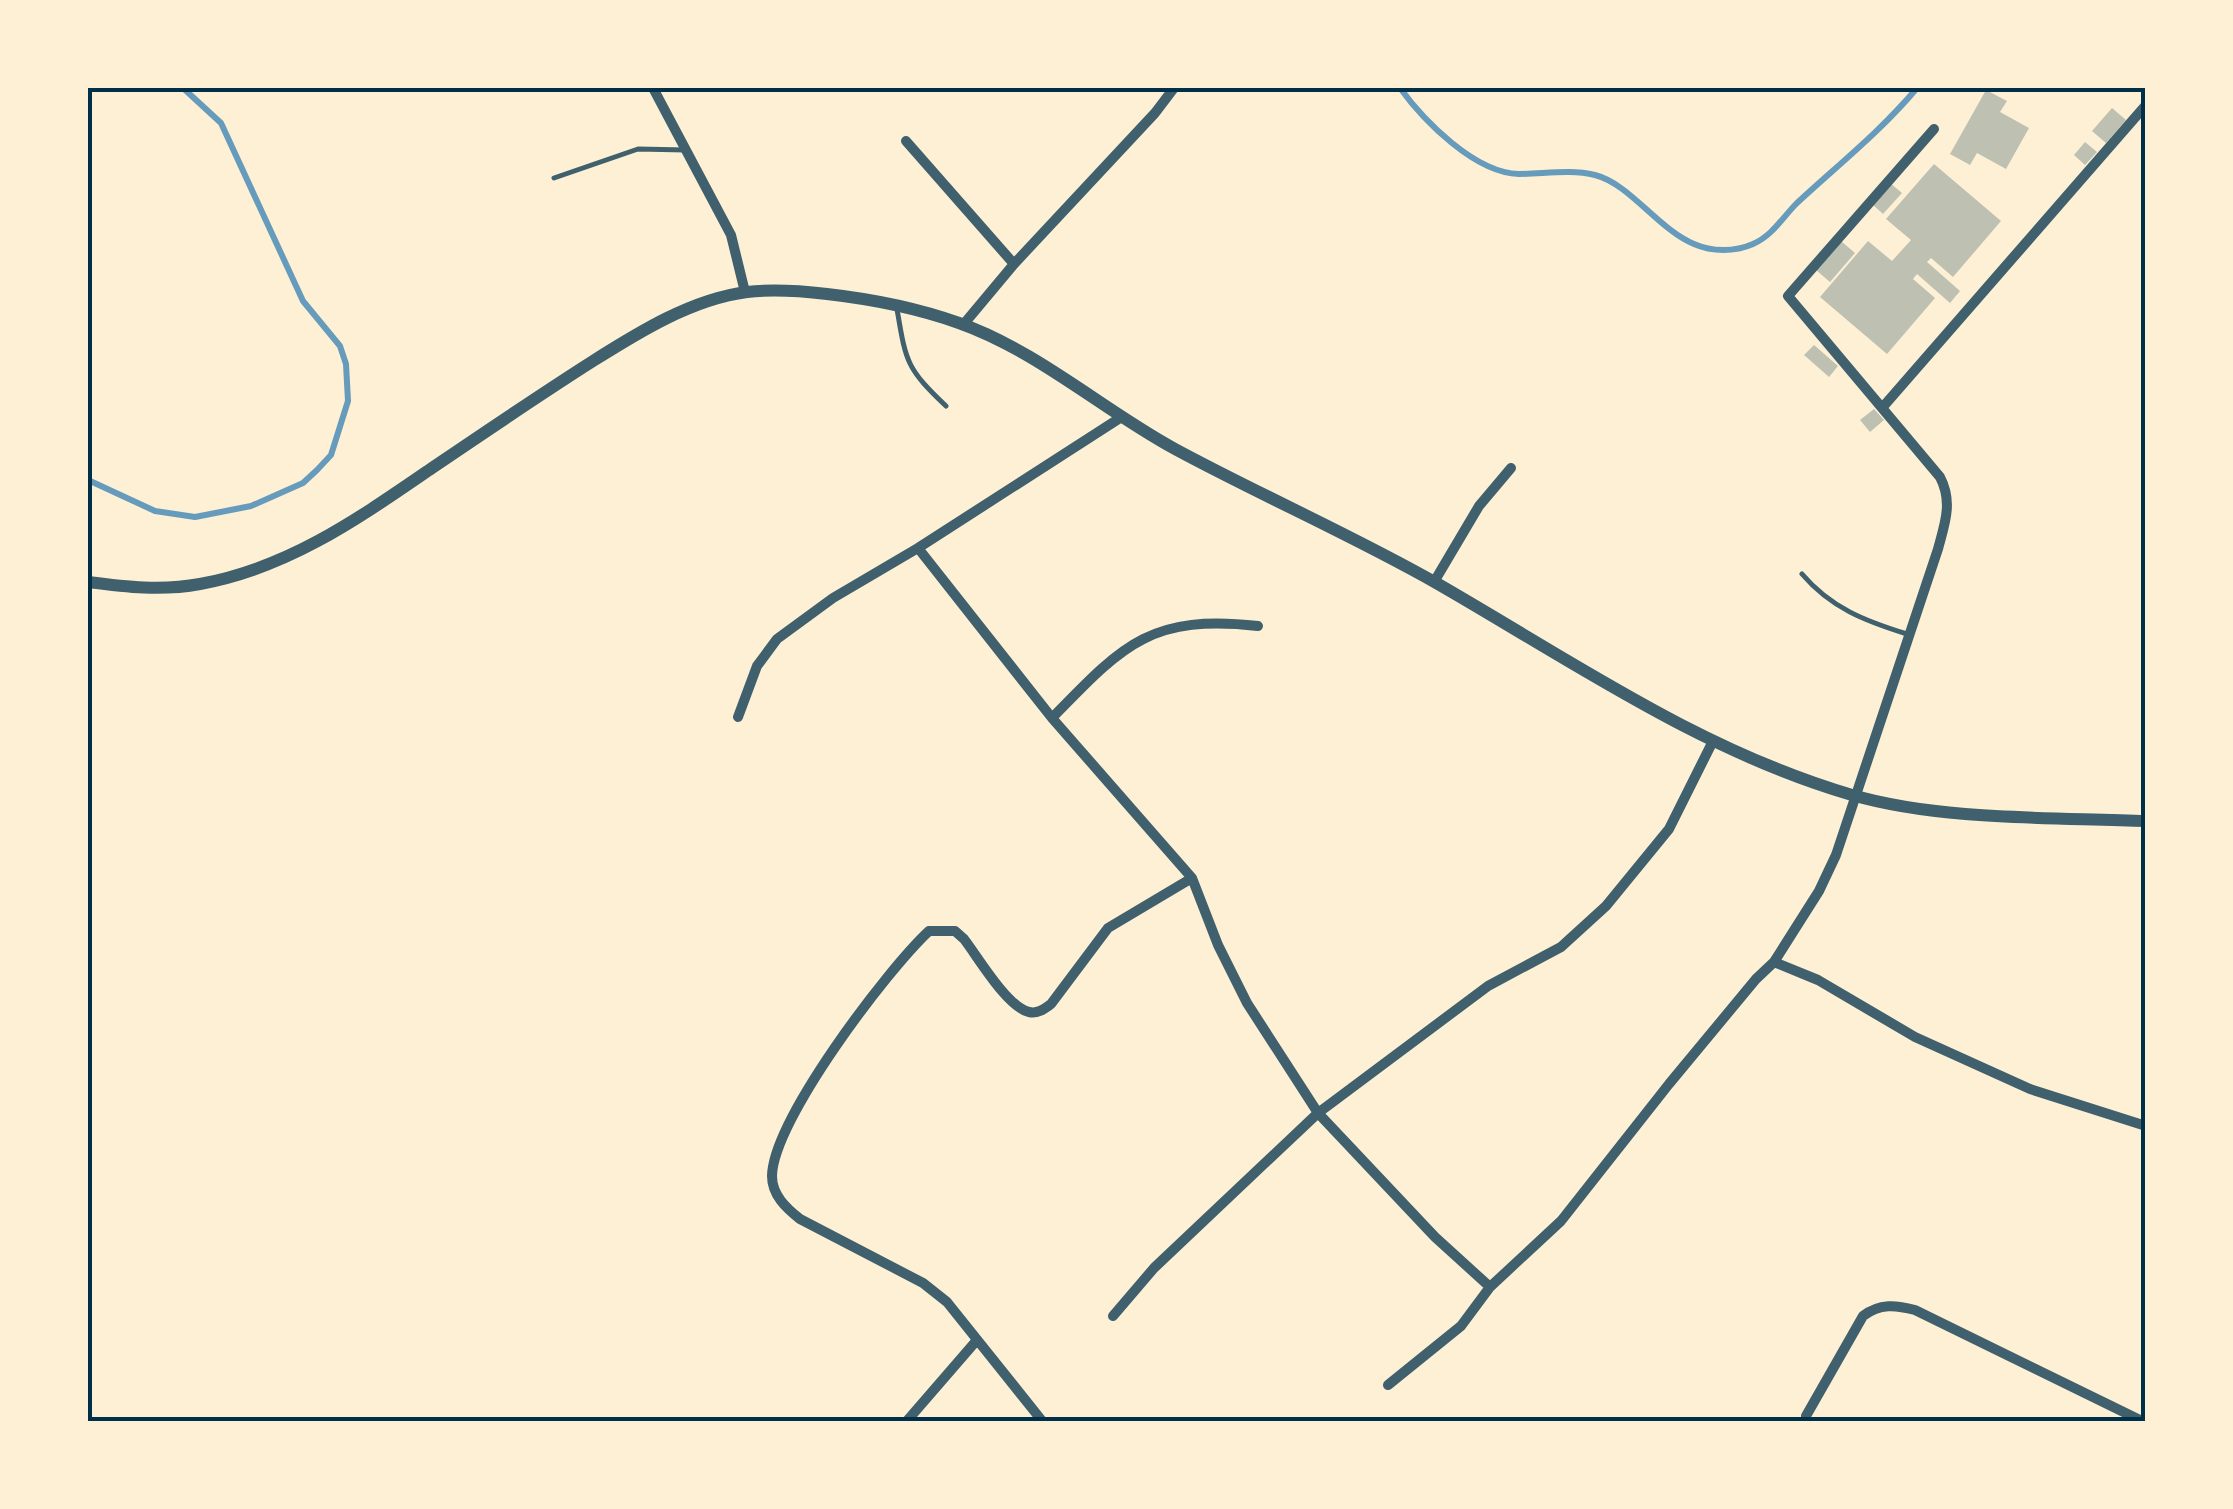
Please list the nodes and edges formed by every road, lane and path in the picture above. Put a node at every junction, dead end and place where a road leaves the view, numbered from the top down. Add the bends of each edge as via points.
1 (654, 88) edge
2 (1174, 88) edge
3 (2146, 104) edge
4 (1934, 129) dead end
5 (906, 142) dead end
6 (688, 150) junction
7 (554, 178) dead end
8 (1014, 264) junction
9 (746, 292) junction
10 (897, 306) junction
11 (963, 324) junction
12 (946, 406) dead end
13 (1882, 408) junction
14 (1120, 418) junction
15 (1512, 468) dead end
16 (918, 548) junction
17 (1802, 574) dead end
18 (88, 582) edge
19 (1434, 582) junction
20 (1258, 626) dead end
21 (1910, 635) junction
22 (738, 717) dead end
23 (1052, 718) junction
24 (1713, 741) junction
25 (1857, 796) junction
26 (2146, 821) edge
27 (1192, 878) junction
28 (1774, 962) junction
29 (1318, 1113) junction
30 (2146, 1126) edge
31 (1490, 1288) junction
32 (1113, 1316) dead end
33 (976, 1340) junction
34 (1388, 1386) dead end
35 (1806, 1416) dead end
36 (906, 1422) edge
37 (1043, 1422) edge
38 (2144, 1422) edge

1 - 6 street
2 - 8 street
3 - 13 street
4 - 13 street via 1788,296
5 - 8 street
6 - 7 lane via 638,149
6 - 9 street via 731,235
8 - 11 street
9 - 10 street via 819,293
9 - 18 street via 704,304 619,345 294,555 195,586
10 - 11 street
10 - 12 lane via 916,377
11 - 14 street
13 - 21 street via 1940,477 1948,497
14 - 16 street
14 - 19 street
15 - 19 street
16 - 22 street via 777,639
16 - 23 street
17 - 21 lane via 1844,611
19 - 24 street
20 - 23 street via 1173,626 1136,640
21 - 25 street
23 - 27 street
24 - 25 street
24 - 29 street via 1669,829 1606,906 1561,947 1488,986
25 - 26 street via 1978,814
25 - 28 street via 1819,891
27 - 29 street via 1247,1003
27 - 33 street via 1108,928 1040,1012 1013,1004 955,932 929,931 822,1062 780,1144 772,1179 788,1209 924,1283
28 - 30 street via 2030,1089
28 - 31 street via 1561,1221
29 - 31 street
29 - 32 street via 1154,1268
31 - 34 street via 1460,1326
33 - 36 street
33 - 37 street
35 - 38 street via 1864,1316 1873,1308 1898,1306

